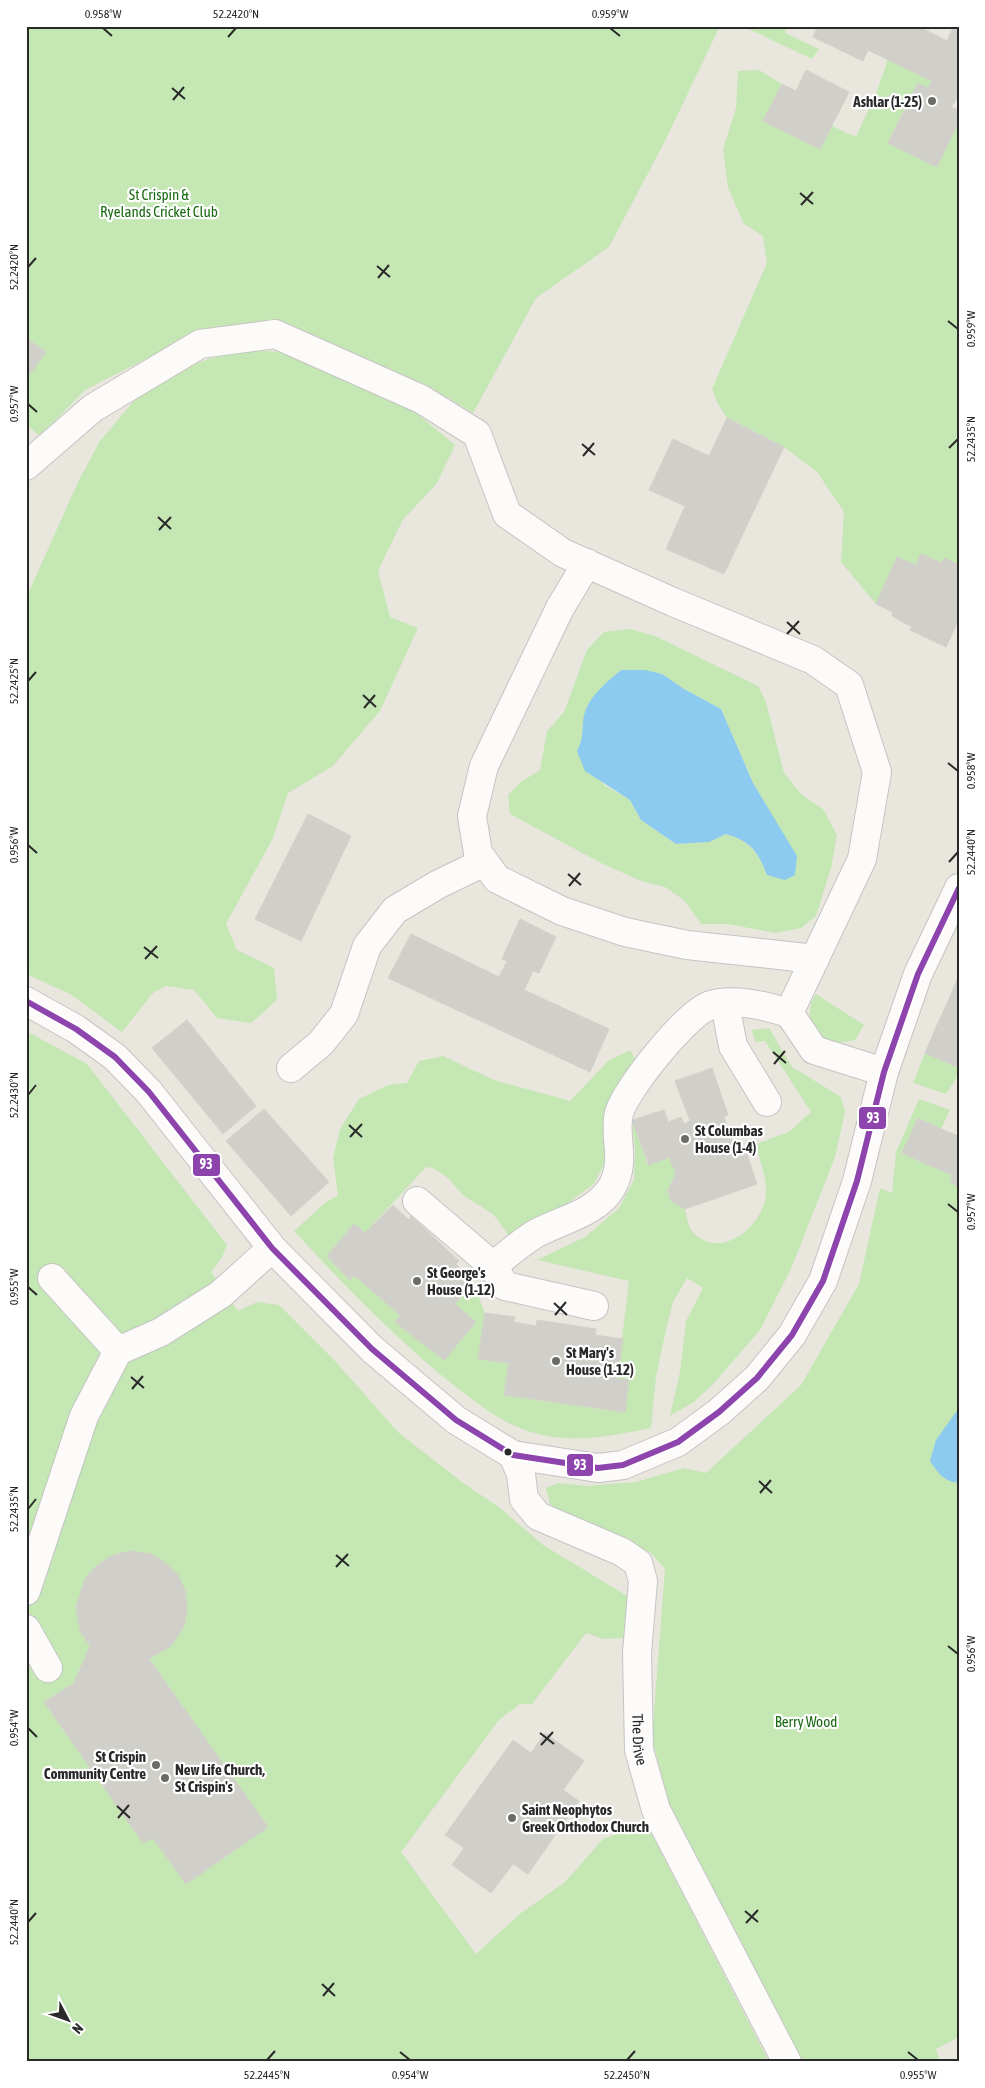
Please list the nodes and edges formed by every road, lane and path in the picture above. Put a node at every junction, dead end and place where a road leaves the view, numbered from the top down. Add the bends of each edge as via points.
1 (26, 466) edge
2 (587, 563) junction
3 (484, 862) junction
4 (959, 888) edge
5 (815, 959) junction
6 (26, 1001) edge
7 (726, 1004) junction
8 (789, 1013) junction
9 (291, 1068) dead end
10 (884, 1072) junction
11 (767, 1102) dead end
12 (417, 1201) dead end
13 (272, 1248) junction
14 (493, 1266) junction
15 (52, 1278) dead end
16 (594, 1306) dead end
17 (118, 1351) junction
18 (513, 1455) junction
19 (26, 1591) edge
20 (26, 1629) edge
21 (48, 1668) dead end
22 (787, 2062) edge

1 - 2 street via 93,408 200,344 275,334 422,399 477,434 507,514 563,553
2 - 3 street via 560,608 484,766 472,816 478,853
2 - 5 street via 813,660 849,686 877,772 862,859
3 - 5 street via 497,879 562,911 625,932 687,945
3 - 9 street via 395,910 367,946 344,1014 321,1043
4 - 10 street via 918,974
5 - 8 street
6 - 13 street via 76,1029 115,1057 149,1092
7 - 8 street via 753,1003
7 - 11 street via 733,1046
7 - 14 street via 710,1005 684,1022 631,1088 619,1114 620,1159 611,1188 587,1211 535,1234
8 - 10 street via 814,1050
10 - 18 street via 858,1181 823,1281 792,1335 757,1378 678,1442 623,1465 598,1468
12 - 14 street
13 - 17 street via 221,1294 161,1332
13 - 18 street via 329,1307 413,1385 456,1420
14 - 16 street via 505,1286
15 - 17 street
17 - 19 street via 84,1416
18 - 22 street, The Drive via 521,1474 524,1499 538,1516 622,1552 638,1564 643,1581 637,1652 639,1750 654,1802
20 - 21 street

